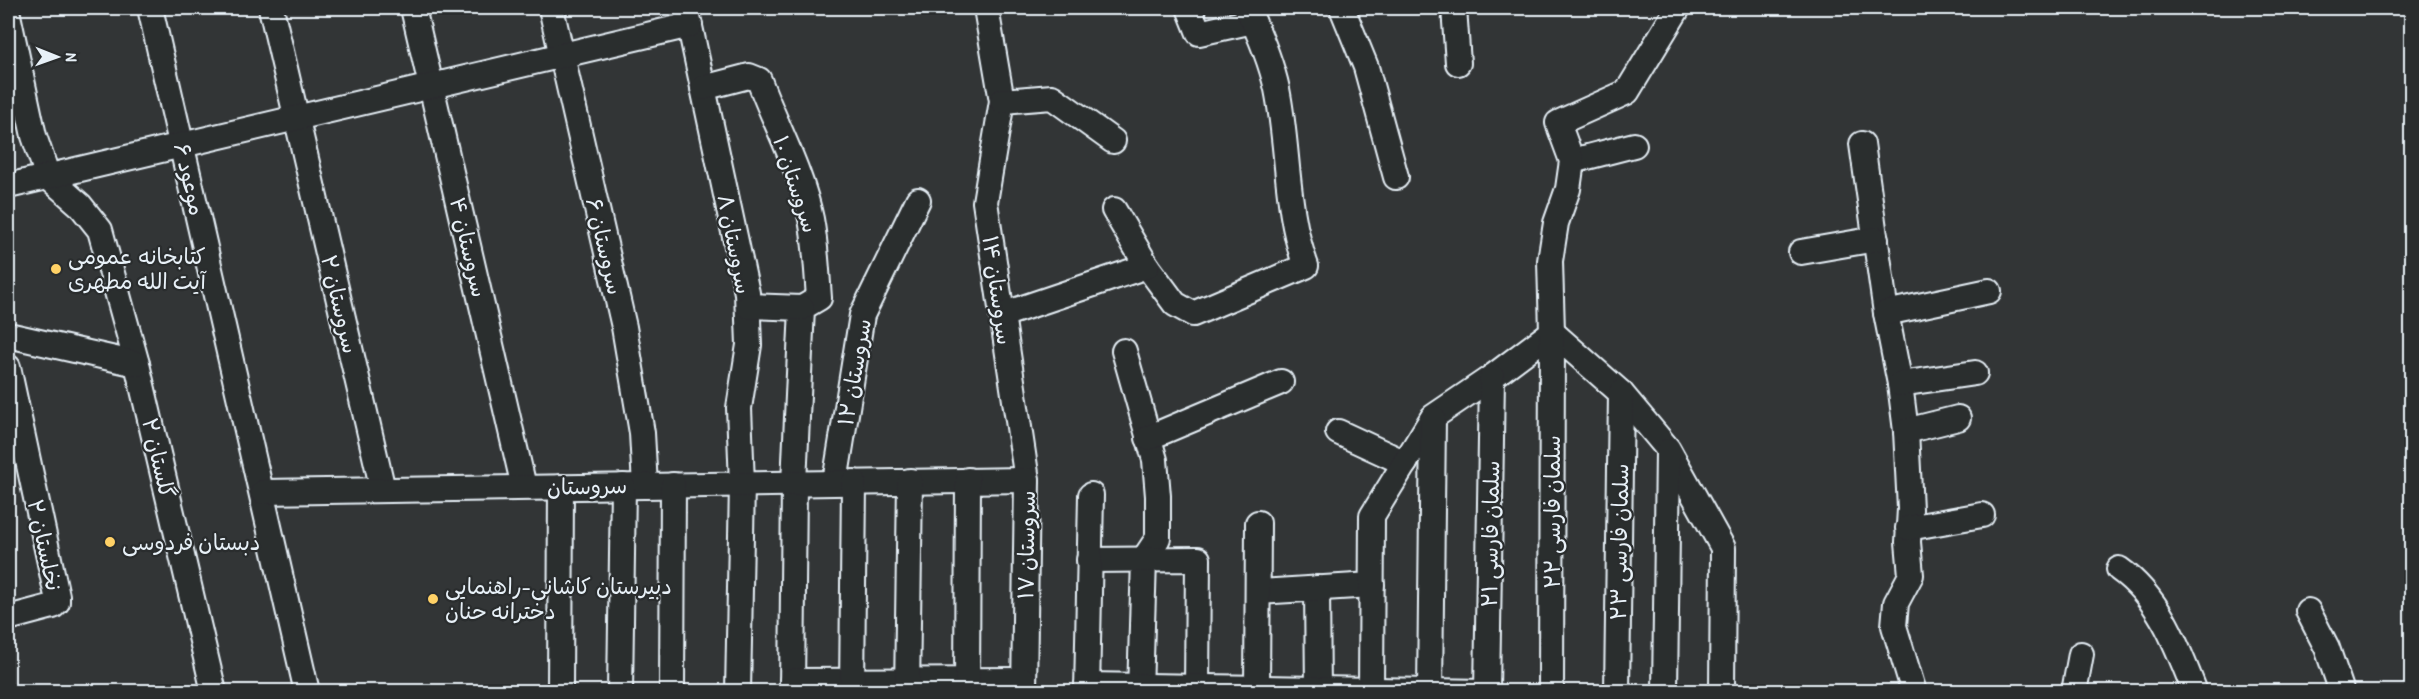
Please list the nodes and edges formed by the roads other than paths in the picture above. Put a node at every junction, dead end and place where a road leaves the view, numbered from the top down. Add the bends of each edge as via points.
1 (150, 8) edge
2 (271, 8) edge
3 (413, 8) edge
4 (552, 8) edge
5 (986, 8) edge
6 (1189, 8) edge
7 (1342, 8) edge
8 (1454, 8) edge
9 (1678, 8) edge
10 (1250, 14) edge
11 (8, 15) edge
12 (688, 16) edge
13 (562, 56) junction
14 (1458, 63) dead end
15 (432, 87) junction
16 (703, 88) junction
17 (1002, 101) junction
18 (298, 118) junction
19 (1113, 141) dead end
20 (1862, 144) dead end
21 (182, 145) junction
22 (1634, 145) dead end
23 (1572, 161) junction
24 (48, 177) junction
25 (1396, 177) dead end
26 (8, 186) edge
27 (918, 200) dead end
28 (1114, 210) dead end
29 (1876, 239) junction
30 (1801, 252) dead end
31 (1147, 266) junction
32 (1989, 291) dead end
33 (748, 306) junction
34 (802, 308) junction
35 (1886, 313) junction
36 (1002, 315) junction
37 (1552, 332) junction
38 (8, 335) edge
39 (1124, 351) dead end
40 (136, 364) junction
41 (8, 367) edge
42 (1975, 373) dead end
43 (1492, 377) junction
44 (1281, 382) dead end
45 (1900, 384) junction
46 (1621, 393) junction
47 (1432, 417) junction
48 (1958, 418) dead end
49 (1906, 431) junction
50 (1338, 432) dead end
51 (1148, 438) junction
52 (1668, 449) junction
53 (1405, 463) junction
54 (968, 480) junction
55 (1027, 480) junction
56 (910, 481) junction
57 (845, 482) junction
58 (794, 483) junction
59 (742, 484) junction
60 (673, 485) junction
61 (634, 486) junction
62 (561, 487) junction
63 (524, 488) junction
64 (383, 490) junction
65 (263, 492) junction
66 (1091, 495) dead end
67 (1982, 515) dead end
68 (1258, 523) dead end
69 (1908, 528) junction
70 (1144, 559) junction
71 (1089, 560) junction
72 (2119, 569) dead end
73 (1372, 585) junction
74 (1317, 588) junction
75 (1258, 592) junction
76 (2308, 611) dead end
77 (8, 618) edge
78 (2081, 654) dead end
79 (792, 686) edge
80 (852, 686) edge
81 (907, 686) edge
82 (967, 686) edge
83 (1024, 686) edge
84 (1087, 688) edge
85 (1140, 688) edge
86 (1197, 689) edge
87 (1257, 689) edge
88 (1318, 690) edge
89 (1371, 691) edge
90 (1430, 691) edge
91 (214, 692) edge
92 (307, 692) edge
93 (560, 692) edge
94 (620, 692) edge
95 (672, 692) edge
96 (738, 692) edge
97 (1486, 692) edge
98 (1551, 692) edge
99 (1617, 692) edge
100 (1665, 692) edge
101 (1722, 692) edge
102 (1914, 692) edge
103 (2074, 692) edge
104 (2195, 692) edge
105 (2342, 692) edge

1 - 21 street, موعود ۶
2 - 18 street, سروستان ۲
3 - 15 street, سروستان ۴
4 - 13 street, سروستان ۶
5 - 17 street, سروستان ۱۴
6 - 10 street via 1199,33
7 - 25 street via 1366,67
8 - 14 street
9 - 23 street via 1627,92 1558,123
10 - 31 street via 1277,89 1293,218 1306,266 1193,314 1174,304
11 - 24 street via 34,136
12 - 13 street
12 - 16 street, سروستان ۸
13 - 15 street
13 - 61 street, سروستان ۶ via 624,327 642,433
15 - 18 street
15 - 63 street, سروستان ۴
16 - 33 street, سروستان ۸
16 - 34 street, سروستان ۱۰ via 749,76 759,80 811,219 819,298
17 - 19 street via 1052,97
17 - 36 street, سروستان ۱۴ via 985,202
18 - 21 street
18 - 64 street, سروستان ۲
20 - 29 street
21 - 24 street
21 - 65 street, موعود ۶
22 - 23 street
23 - 37 street, سلمان فارسی ۲۲ via 1550,261
24 - 26 street
24 - 40 street via 80,205 100,230
27 - 57 street, سروستان ۱۲ via 862,315
28 - 31 street
29 - 30 street
29 - 35 street
31 - 36 street
32 - 35 street
33 - 34 street
33 - 59 street, سروستان ۸ via 749,345 739,408
34 - 58 street
35 - 45 street
36 - 55 street, سروستان ۱۴
37 - 43 street
37 - 46 street
37 - 98 street, سلمان فارسی ۲۲
38 - 40 street
39 - 51 street
40 - 91 street, گلستان ۲
41 - 77 street, نخلستان ۲ via 57,597 53,606
42 - 45 street
43 - 47 street
43 - 97 street, سلمان فارسی ۲۱
44 - 51 street
45 - 49 street
46 - 52 street
46 - 99 street, سلمان فارسی ۲۳
47 - 53 street
47 - 90 street
48 - 49 street
49 - 69 street
50 - 53 street
51 - 70 street via 1155,459 1158,538
52 - 100 street
52 - 101 street via 1723,548
53 - 73 street via 1372,516
54 - 55 street, سروستان ۱۷
54 - 56 street, سروستان ۱۷
54 - 82 street
55 - 83 street, سروستان ۱۷
56 - 57 street, سروستان
56 - 81 street
57 - 58 street, سروستان
57 - 80 street, سروستان ۱۲
58 - 59 street, سروستان
58 - 79 street
59 - 60 street, سروستان
59 - 96 street, سروستان ۸
60 - 61 street, سروستان
60 - 95 street
61 - 62 street, سروستان
61 - 94 street, سروستان ۶
62 - 63 street, سروستان
62 - 93 street
63 - 64 street, سروستان
64 - 65 street, سروستان
65 - 92 street, موعود ۶
66 - 71 street
67 - 69 street
68 - 75 street
69 - 102 street via 1911,575 1896,603 1894,626
70 - 71 street
70 - 85 street
70 - 86 street via 1198,559
71 - 84 street
72 - 104 street via 2133,579 2158,610
73 - 74 street
73 - 89 street
74 - 75 street
74 - 88 street
75 - 87 street
76 - 105 street
78 - 103 street
79 - 80 street
80 - 81 street
81 - 82 street
82 - 83 street
84 - 85 street
85 - 86 street
86 - 87 street
87 - 88 street
88 - 89 street
89 - 90 street
90 - 97 street

